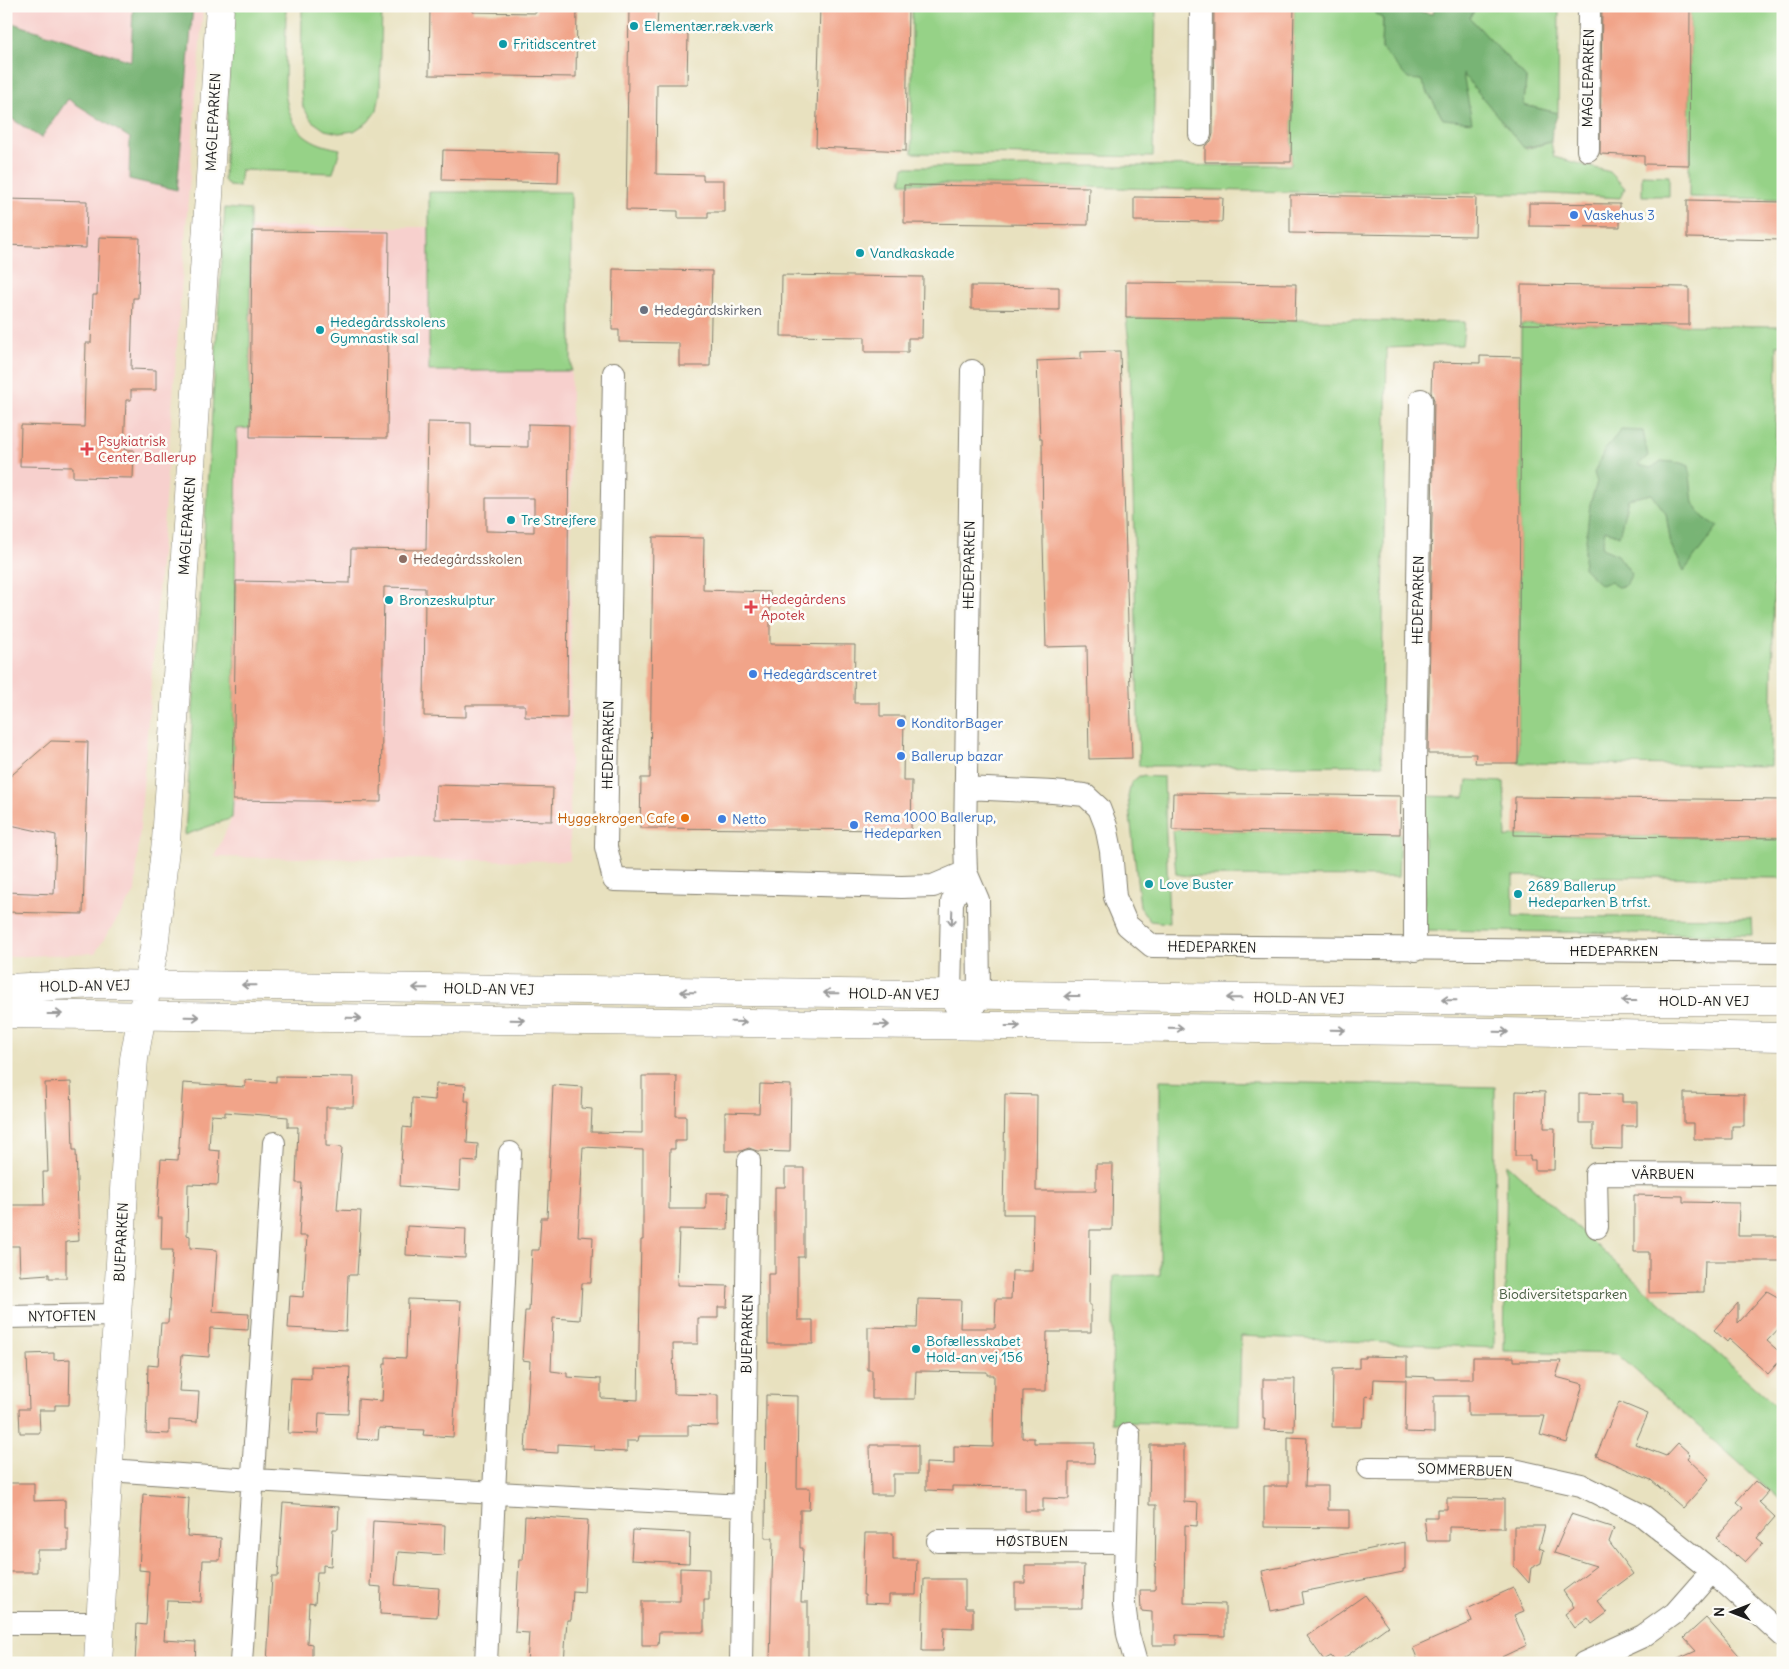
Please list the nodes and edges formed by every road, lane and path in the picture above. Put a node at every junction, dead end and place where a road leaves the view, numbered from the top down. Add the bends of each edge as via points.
1 (220, 6) edge
2 (1201, 6) edge
3 (1589, 6) edge
4 (1200, 134) dead end
5 (1588, 150) dead end
6 (972, 371) dead end
7 (614, 373) dead end
8 (1421, 400) dead end
9 (966, 788) junction
10 (966, 872) junction
11 (1415, 950) junction
12 (1783, 952) edge
13 (147, 985) junction
14 (6, 988) edge
15 (950, 994) junction
16 (979, 995) junction
17 (1783, 1001) edge
18 (6, 1014) edge
19 (143, 1015) junction
20 (965, 1026) junction
21 (1783, 1037) edge
22 (274, 1143) dead end
23 (510, 1153) dead end
24 (749, 1162) dead end
25 (1783, 1175) edge
26 (1597, 1227) dead end
27 (118, 1315) junction
28 (6, 1318) edge
29 (1129, 1434) dead end
30 (1369, 1468) dead end
31 (109, 1470) junction
32 (252, 1480) junction
33 (494, 1492) junction
34 (744, 1506) junction
35 (938, 1541) dead end
36 (1125, 1542) junction
37 (1712, 1571) junction
38 (6, 1622) edge
39 (100, 1623) junction
40 (1783, 1636) edge
41 (98, 1663) edge
42 (241, 1663) edge
43 (486, 1663) edge
44 (741, 1663) edge
45 (1136, 1663) edge
46 (1584, 1663) edge

1 - 13 street, MAGLEPARKEN via 166,841
2 - 4 street
3 - 5 street, MAGLEPARKEN
6 - 9 street, HEDEPARKEN
7 - 10 street, HEDEPARKEN via 606,848 614,880 902,887 933,886
8 - 11 street, HEDEPARKEN
9 - 10 street, HEDEPARKEN
9 - 11 street, HEDEPARKEN via 1084,795 1099,808 1106,826 1115,897 1127,925 1152,946
10 -> 15 street, HEDEPARKEN via 952,902
10 - 16 street, HEDEPARKEN via 978,900
11 - 12 street, HEDEPARKEN
13 - 14 street, HOLD-AN VEJ via 74,984
15 -> 13 street, HOLD-AN VEJ
13 - 19 street, MAGLEPARKEN
15 - 16 street, HOLD-AN VEJ
15 - 20 street, HEDEPARKEN
17 -> 16 street, HOLD-AN VEJ
16 - 20 street, HEDEPARKEN
18 -> 19 street, HOLD-AN VEJ
19 -> 20 street, HOLD-AN VEJ
19 - 27 street, BUEPARKEN via 134,1059
20 -> 21 street, HOLD-AN VEJ
22 - 32 street
23 - 33 street
24 - 34 street, BUEPARKEN
25 - 26 street, VÅRBUEN via 1596,1174
27 - 28 street, NYTOFTEN
27 - 31 street, BUEPARKEN
29 - 36 street
30 - 37 street, SOMMERBUEN via 1509,1469 1581,1486 1643,1516
31 - 32 street
31 - 39 street, BUEPARKEN
32 - 33 street
32 - 42 street
33 - 34 street
33 - 43 street
34 - 44 street, BUEPARKEN
35 - 36 street, HØSTBUEN
36 - 45 street via 1124,1604
37 - 40 street, SOMMERBUEN
37 - 46 street via 1675,1612 1643,1636
38 - 39 street
39 - 41 street, BUEPARKEN

